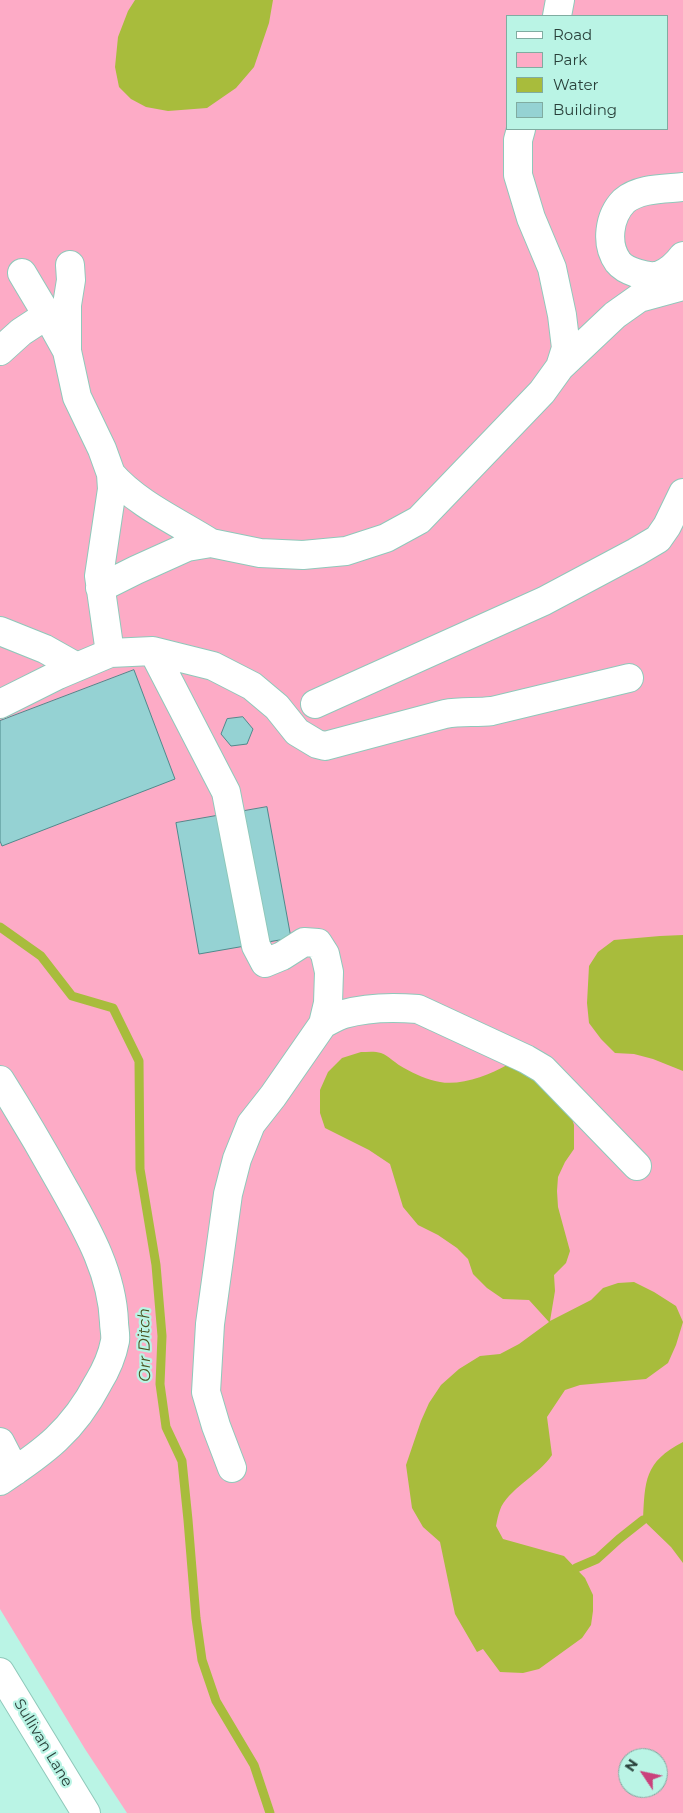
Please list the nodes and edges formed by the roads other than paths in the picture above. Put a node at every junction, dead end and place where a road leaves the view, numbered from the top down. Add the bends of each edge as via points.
1 (560, 0) edge
2 (557, 15) edge
3 (521, 130) edge
4 (683, 186) edge
5 (683, 256) edge
6 (70, 265) dead end
7 (22, 274) dead end
8 (683, 286) edge
9 (47, 315) junction
10 (0, 351) edge
11 (67, 352) junction
12 (560, 368) junction
13 (111, 474) junction
14 (683, 493) edge
15 (683, 528) edge
16 (658, 539) junction
17 (211, 543) junction
18 (100, 588) junction
19 (0, 631) edge
20 (153, 651) junction
21 (110, 653) junction
22 (77, 667) junction
23 (629, 678) dead end
24 (0, 704) edge
25 (315, 704) dead end
26 (323, 1024) junction
27 (0, 1080) edge
28 (637, 1166) dead end
29 (0, 1442) edge
30 (232, 1468) dead end
31 (8, 1476) edge
32 (0, 1672) edge
33 (86, 1813) edge

1 - 2 street
3 - 12 street via 518,175 531,218 552,268 562,316 566,348
4 - 5 street via 645,191 625,201 613,215 610,232 611,247 618,262 634,274 658,276 675,266
6 - 11 street
7 - 9 street
8 - 12 street via 639,298 615,315
9 - 10 street
9 - 11 street
11 - 13 street via 77,397
12 - 17 street via 542,392 419,520 386,538 346,551 303,555 260,553
13 - 17 street via 146,503
13 - 18 street
14 - 16 street
15 - 16 street
16 - 25 street via 534,606
17 - 18 street via 187,548
18 - 21 street
19 - 22 street via 45,649
20 - 21 street
20 - 23 street via 213,666 252,686 277,707 297,732 325,746 445,714 492,711
20 - 26 street via 226,792 256,946 265,963 304,942 318,943 325,954 329,972 328,1003
21 - 22 street
22 - 24 street
26 - 28 street via 342,1014 371,1009 418,1008 543,1069
26 - 30 street via 251,1124 228,1194 210,1324 206,1392
27 - 31 street via 28,1123 94,1243 114,1309 115,1340 109,1363 71,1426 49,1447
29 - 31 street
32 - 33 street, Sullivan Lane

